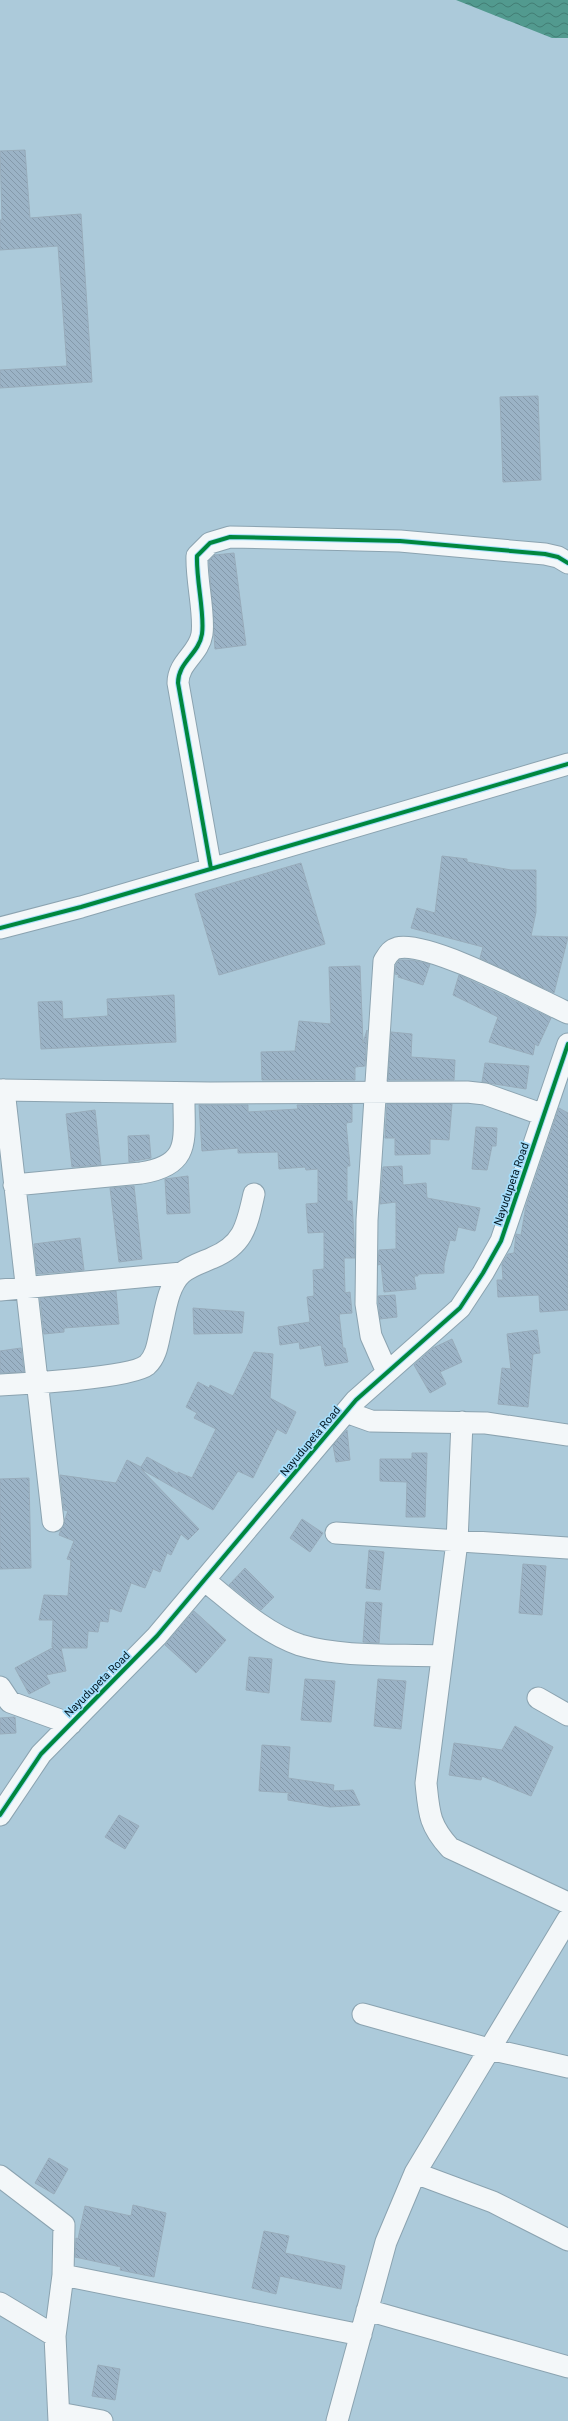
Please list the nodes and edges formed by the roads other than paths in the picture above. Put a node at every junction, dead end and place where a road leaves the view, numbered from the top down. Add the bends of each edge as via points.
1 (568, 563) edge
2 (568, 764) edge
3 (210, 869) junction
4 (0, 928) edge
5 (568, 1013) edge
6 (568, 1044) edge
7 (2, 1090) edge
8 (184, 1093) junction
9 (376, 1094) junction
10 (544, 1115) junction
11 (14, 1185) junction
12 (254, 1194) dead end
13 (182, 1273) junction
14 (26, 1288) junction
15 (0, 1290) edge
16 (387, 1372) junction
17 (37, 1384) junction
18 (0, 1385) edge
19 (346, 1412) junction
20 (462, 1422) junction
21 (568, 1435) edge
22 (53, 1521) dead end
23 (336, 1533) dead end
24 (457, 1542) junction
25 (568, 1548) edge
26 (204, 1580) junction
27 (442, 1656) junction
28 (0, 1687) edge
29 (538, 1698) dead end
30 (568, 1715) edge
31 (70, 1724) junction
32 (0, 1815) edge
33 (568, 1904) edge
34 (568, 1918) edge
35 (362, 2014) dead end
36 (489, 2050) junction
37 (568, 2067) edge
38 (415, 2174) junction
39 (0, 2176) edge
40 (568, 2240) edge
41 (63, 2275) junction
42 (0, 2304) edge
43 (367, 2310) junction
44 (361, 2334) junction
45 (54, 2336) junction
46 (568, 2367) edge
47 (59, 2417) edge
48 (102, 2421) edge
49 (337, 2421) edge

1 - 3 street via 545,554 400,541 230,537 206,546 197,556 202,633 198,646 180,669 178,683
2 - 3 street
3 - 4 street
5 - 9 street via 484,972 424,951 396,948 384,961 382,973
6 - 10 street, Nayudupeta Road
7 - 8 street
7 - 11 street
8 - 9 street
8 - 11 street via 182,1143 178,1156 171,1164 160,1170
9 - 10 street via 485,1094
9 - 16 street via 367,1220 366,1304 371,1336
10 - 16 street, Nayudupeta Road via 501,1241 483,1273 460,1308
11 - 14 street
12 - 13 street via 247,1224 239,1241 226,1252
13 - 14 street
13 - 17 street via 174,1283 156,1351 146,1365 132,1372
14 - 15 street
14 - 17 street
16 - 19 street, Nayudupeta Road
17 - 18 street
17 - 22 street
19 - 20 street via 371,1421
19 - 26 street, Nayudupeta Road
20 - 21 street
20 - 24 street
23 - 24 street
24 - 25 street
24 - 27 street
26 - 27 street via 253,1619 299,1645 334,1652
26 - 31 street, Nayudupeta Road via 158,1636
27 - 33 street via 426,1783 429,1815 437,1834 450,1848
28 - 31 street via 10,1702
29 - 30 street
31 - 32 street, Nayudupeta Road via 41,1754
34 - 36 street
35 - 36 street
36 - 37 street
36 - 38 street
38 - 40 street via 493,2202
38 - 43 street via 386,2242
39 - 41 street via 64,2225
41 - 44 street
41 - 45 street
42 - 45 street
43 - 44 street
43 - 46 street
44 - 49 street
45 - 47 street
47 - 48 street

